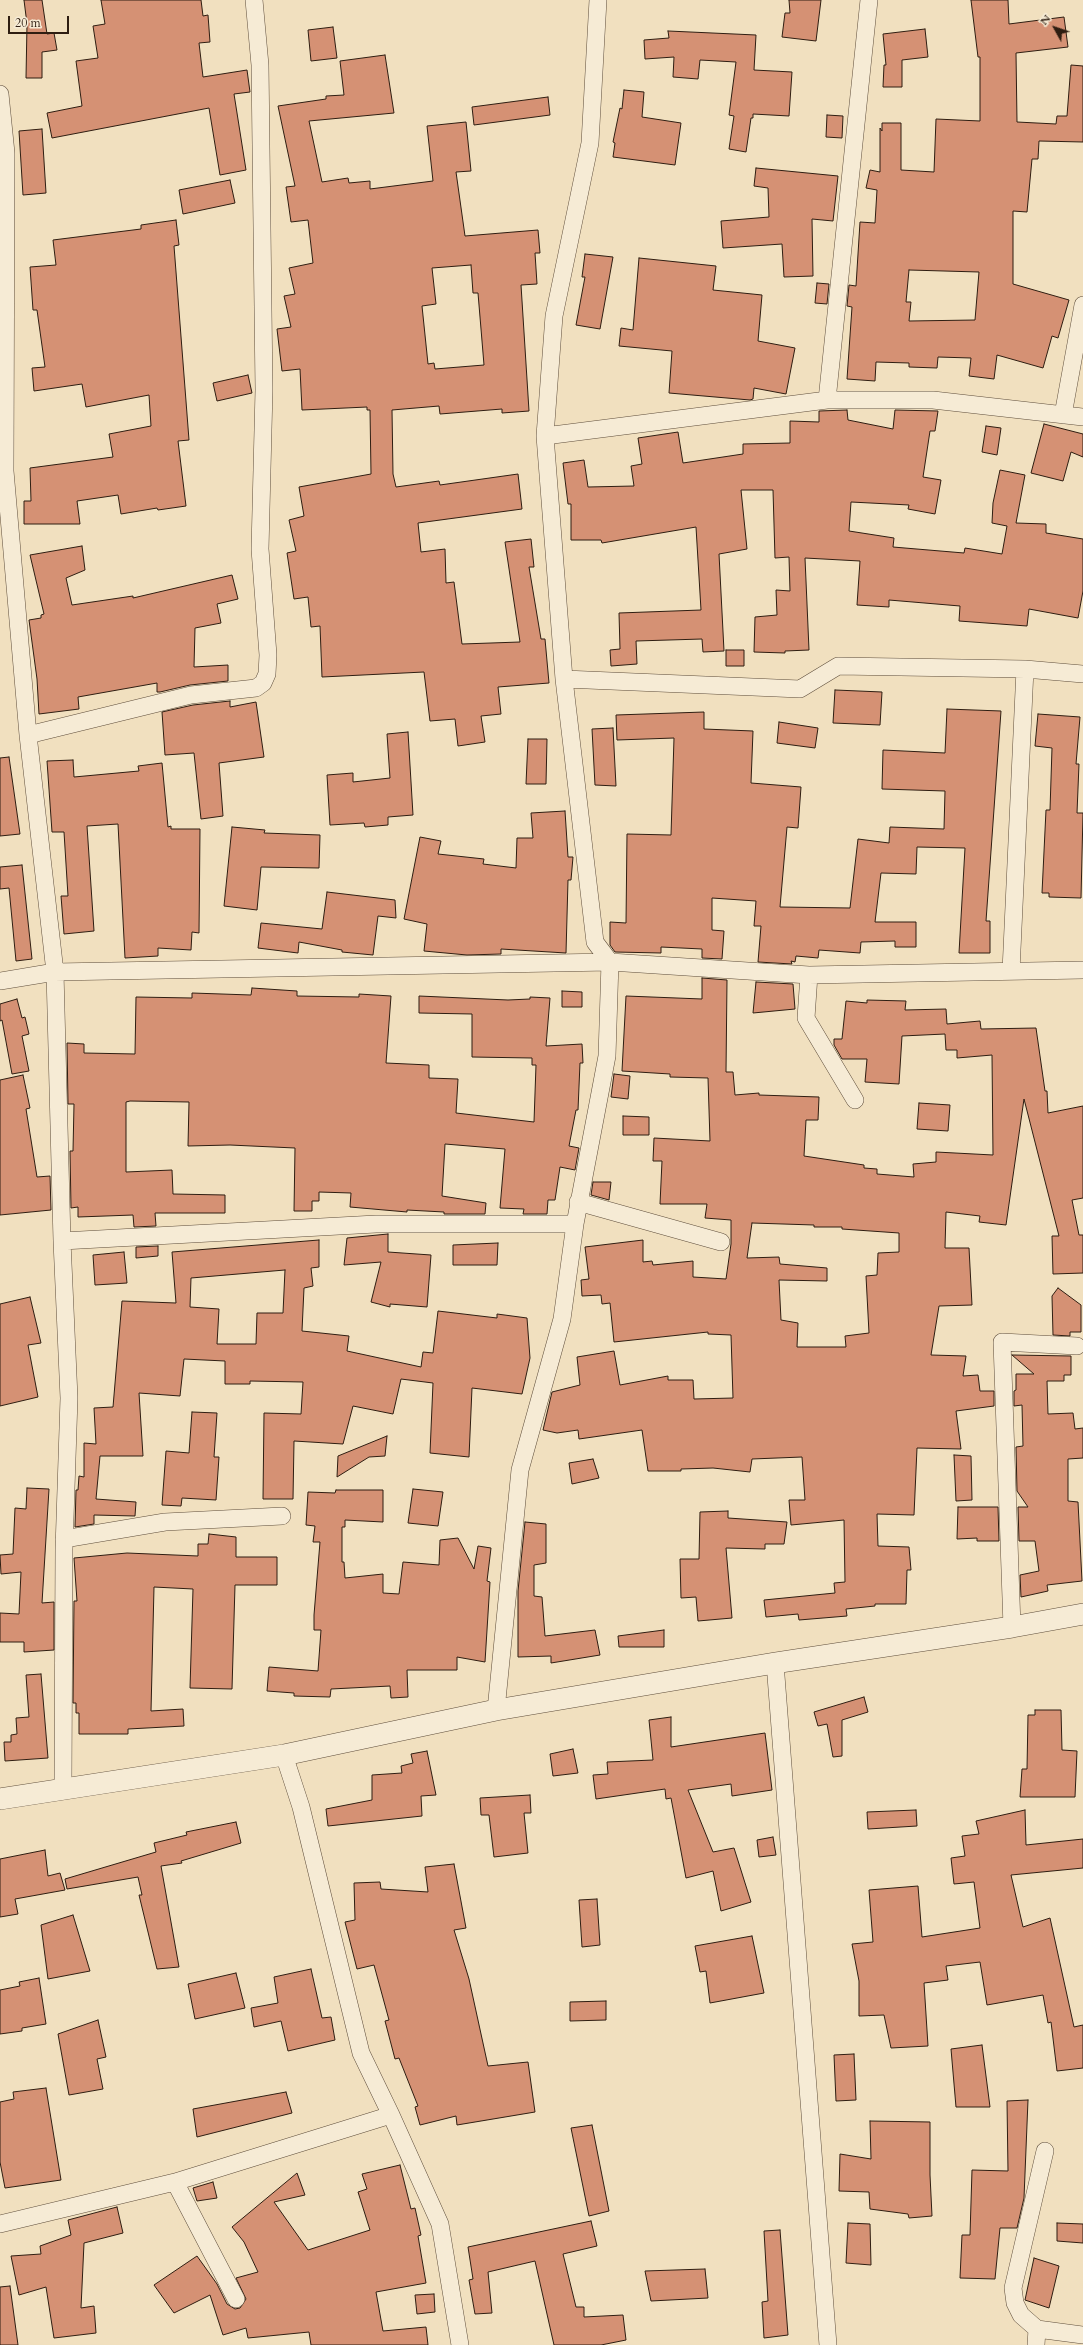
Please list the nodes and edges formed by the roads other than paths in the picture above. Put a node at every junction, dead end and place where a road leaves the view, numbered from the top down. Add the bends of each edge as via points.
1 (254, 0) edge
2 (598, 0) edge
3 (869, 0) edge
4 (0, 94) edge
5 (1083, 305) edge
6 (826, 400) junction
7 (1064, 415) junction
8 (1083, 417) edge
9 (545, 436) junction
10 (1025, 669) junction
11 (1083, 674) edge
12 (564, 679) junction
13 (28, 735) junction
14 (610, 962) junction
15 (1083, 970) edge
16 (1011, 971) junction
17 (56, 972) junction
18 (809, 975) junction
19 (0, 981) edge
20 (855, 1100) dead end
21 (578, 1202) junction
22 (575, 1224) junction
23 (62, 1241) junction
24 (721, 1242) dead end
25 (1077, 1346) dead end
26 (282, 1516) dead end
27 (64, 1539) junction
28 (1083, 1614) edge
29 (1012, 1627) junction
30 (775, 1663) junction
31 (496, 1710) junction
32 (284, 1755) junction
33 (63, 1788) junction
34 (0, 1799) edge
35 (392, 2115) junction
36 (1045, 2151) dead end
37 (175, 2182) junction
38 (0, 2224) edge
39 (236, 2299) dead end
40 (1083, 2335) edge
41 (1036, 2337) edge
42 (460, 2345) edge
43 (828, 2345) edge

1 - 13 street via 260,65 264,390 260,549 268,655 267,674 263,683 256,688 191,695
2 - 9 street via 590,143 554,316
3 - 6 street
4 - 13 street via 6,153 5,471
5 - 7 street
6 - 7 street via 933,400
6 - 9 street
7 - 8 street
9 - 12 street
10 - 11 street
10 - 12 street via 838,666 800,689
10 - 16 street
12 - 14 street via 595,942
13 - 17 street
14 - 17 street
14 - 18 street
14 - 21 street via 607,1056
15 - 16 street
16 - 18 street
17 - 19 street
17 - 23 street
18 - 20 street via 806,1018
21 - 22 street
21 - 24 street
22 - 23 street via 376,1224
22 - 31 street via 562,1319 520,1470
23 - 27 street via 69,1398
25 - 29 street via 1002,1342
26 - 27 street via 165,1522
27 - 33 street
28 - 29 street
29 - 30 street
30 - 31 street
30 - 43 street
31 - 32 street
32 - 33 street
32 - 35 street via 301,1807 361,2053
33 - 34 street
35 - 37 street
35 - 42 street via 440,2224
36 - 41 street via 1013,2288 1015,2303
37 - 38 street
37 - 39 street
40 - 41 street

